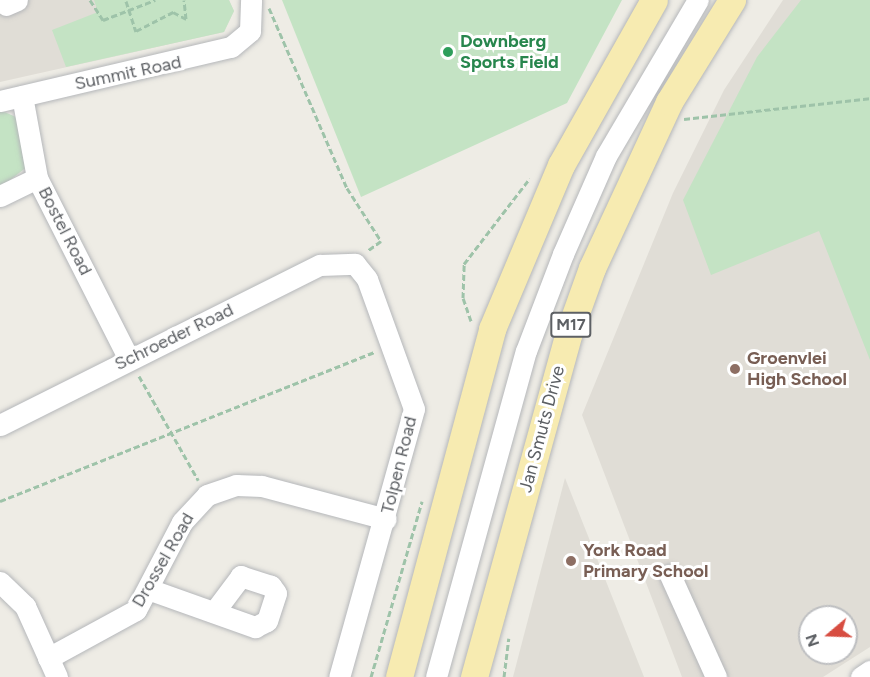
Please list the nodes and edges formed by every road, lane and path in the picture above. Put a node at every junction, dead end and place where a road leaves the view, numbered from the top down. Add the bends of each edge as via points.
1 (90, 0) edge
2 (155, 0) edge
3 (184, 0) edge
4 (654, 0) edge
5 (698, 0) edge
6 (732, 0) edge
7 (126, 1) edge
8 (252, 3) edge
9 (130, 10) junction
10 (22, 96) junction
11 (870, 98) edge
12 (0, 101) edge
13 (659, 122) junction
14 (38, 178) junction
15 (0, 196) edge
16 (351, 262) junction
17 (392, 345) junction
18 (129, 359) junction
19 (0, 425) edge
20 (170, 429) junction
21 (427, 493) dead end
22 (207, 495) junction
23 (0, 501) edge
24 (386, 519) junction
25 (670, 575) dead end
26 (0, 582) edge
27 (148, 589) junction
28 (214, 612) dead end
29 (53, 667) edge
30 (870, 671) edge
31 (339, 677) edge
32 (371, 677) edge
33 (399, 677) edge
34 (436, 677) edge
35 (474, 677) edge
36 (716, 677) edge
37 (861, 677) edge

1 - 9 path via 100,19
2 - 9 path
3 - 9 path via 186,19 173,12 136,31
4 - 33 main road via 561,165 504,297
5 - 34 street via 606,156 563,254 526,351
6 - 13 main road, Jan Smuts Drive / M17
7 - 9 path
8 - 10 street, Summit Road via 250,31 219,52
8 - 16 path via 273,8 347,188 381,241
10 - 12 street, Summit Road
10 - 14 street, Bostel Road
11 - 13 path
13 - 35 main road, Jan Smuts Drive / M17 via 622,196 567,335
14 - 15 street
14 - 18 street, Bostel Road
16 - 17 street, Tolpen Road via 367,279
16 - 18 street, Schroeder Road via 320,265
17 - 20 path
17 - 24 street, Tolpen Road via 414,409
18 - 19 street, Schroeder Road
18 - 20 path
20 - 22 path
20 - 23 path
21 - 32 path via 409,533
22 - 24 street, Drossel Road via 236,485 262,486
22 - 27 street, Drossel Road via 182,522
24 - 31 street, Tolpen Road
25 - 36 street
26 - 29 street via 21,598
27 - 28 street
27 - 29 street, Drossel Road via 132,614
30 - 37 street

